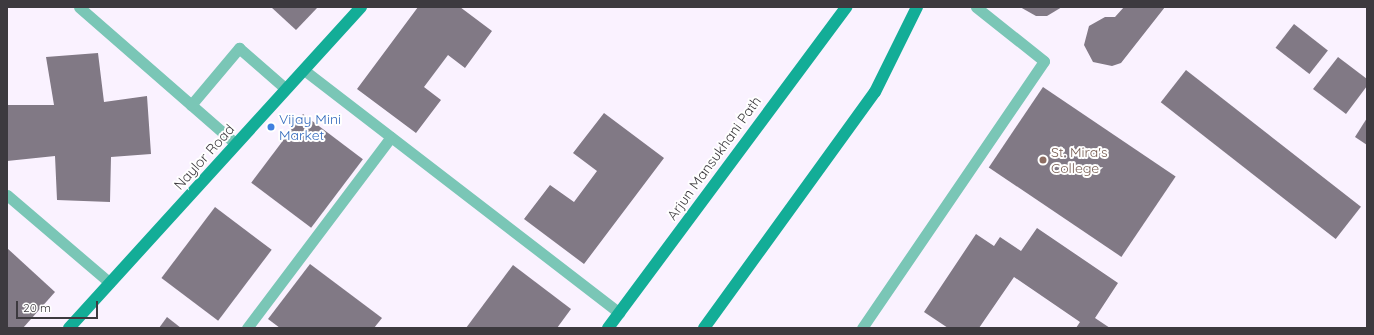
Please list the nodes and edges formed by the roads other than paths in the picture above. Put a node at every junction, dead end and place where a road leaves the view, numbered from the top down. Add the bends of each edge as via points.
1 (78, 7) edge
2 (361, 7) edge
3 (846, 7) edge
4 (917, 7) edge
5 (976, 7) edge
6 (304, 70) junction
7 (286, 89) junction
8 (191, 105) junction
9 (391, 137) junction
10 (236, 144) junction
11 (7, 195) edge
12 (110, 283) junction
13 (619, 313) junction
14 (69, 328) edge
15 (247, 328) edge
16 (608, 328) edge
17 (704, 328) edge
18 (862, 328) edge

1 - 8 lane
2 - 6 main road, Naylor Road
3 - 13 main road, Arjun Mansukhani Path
4 - 17 main road via 875,92
5 - 18 lane via 1044,60
6 - 7 main road, Naylor Road
6 - 9 lane
7 - 8 lane via 239,48
7 - 10 main road, Naylor Road
8 - 10 lane
9 - 13 lane
9 - 15 lane
10 - 12 main road, Naylor Road
11 - 12 lane
12 - 14 main road, Naylor Road
13 - 16 main road, Arjun Mansukhani Path

